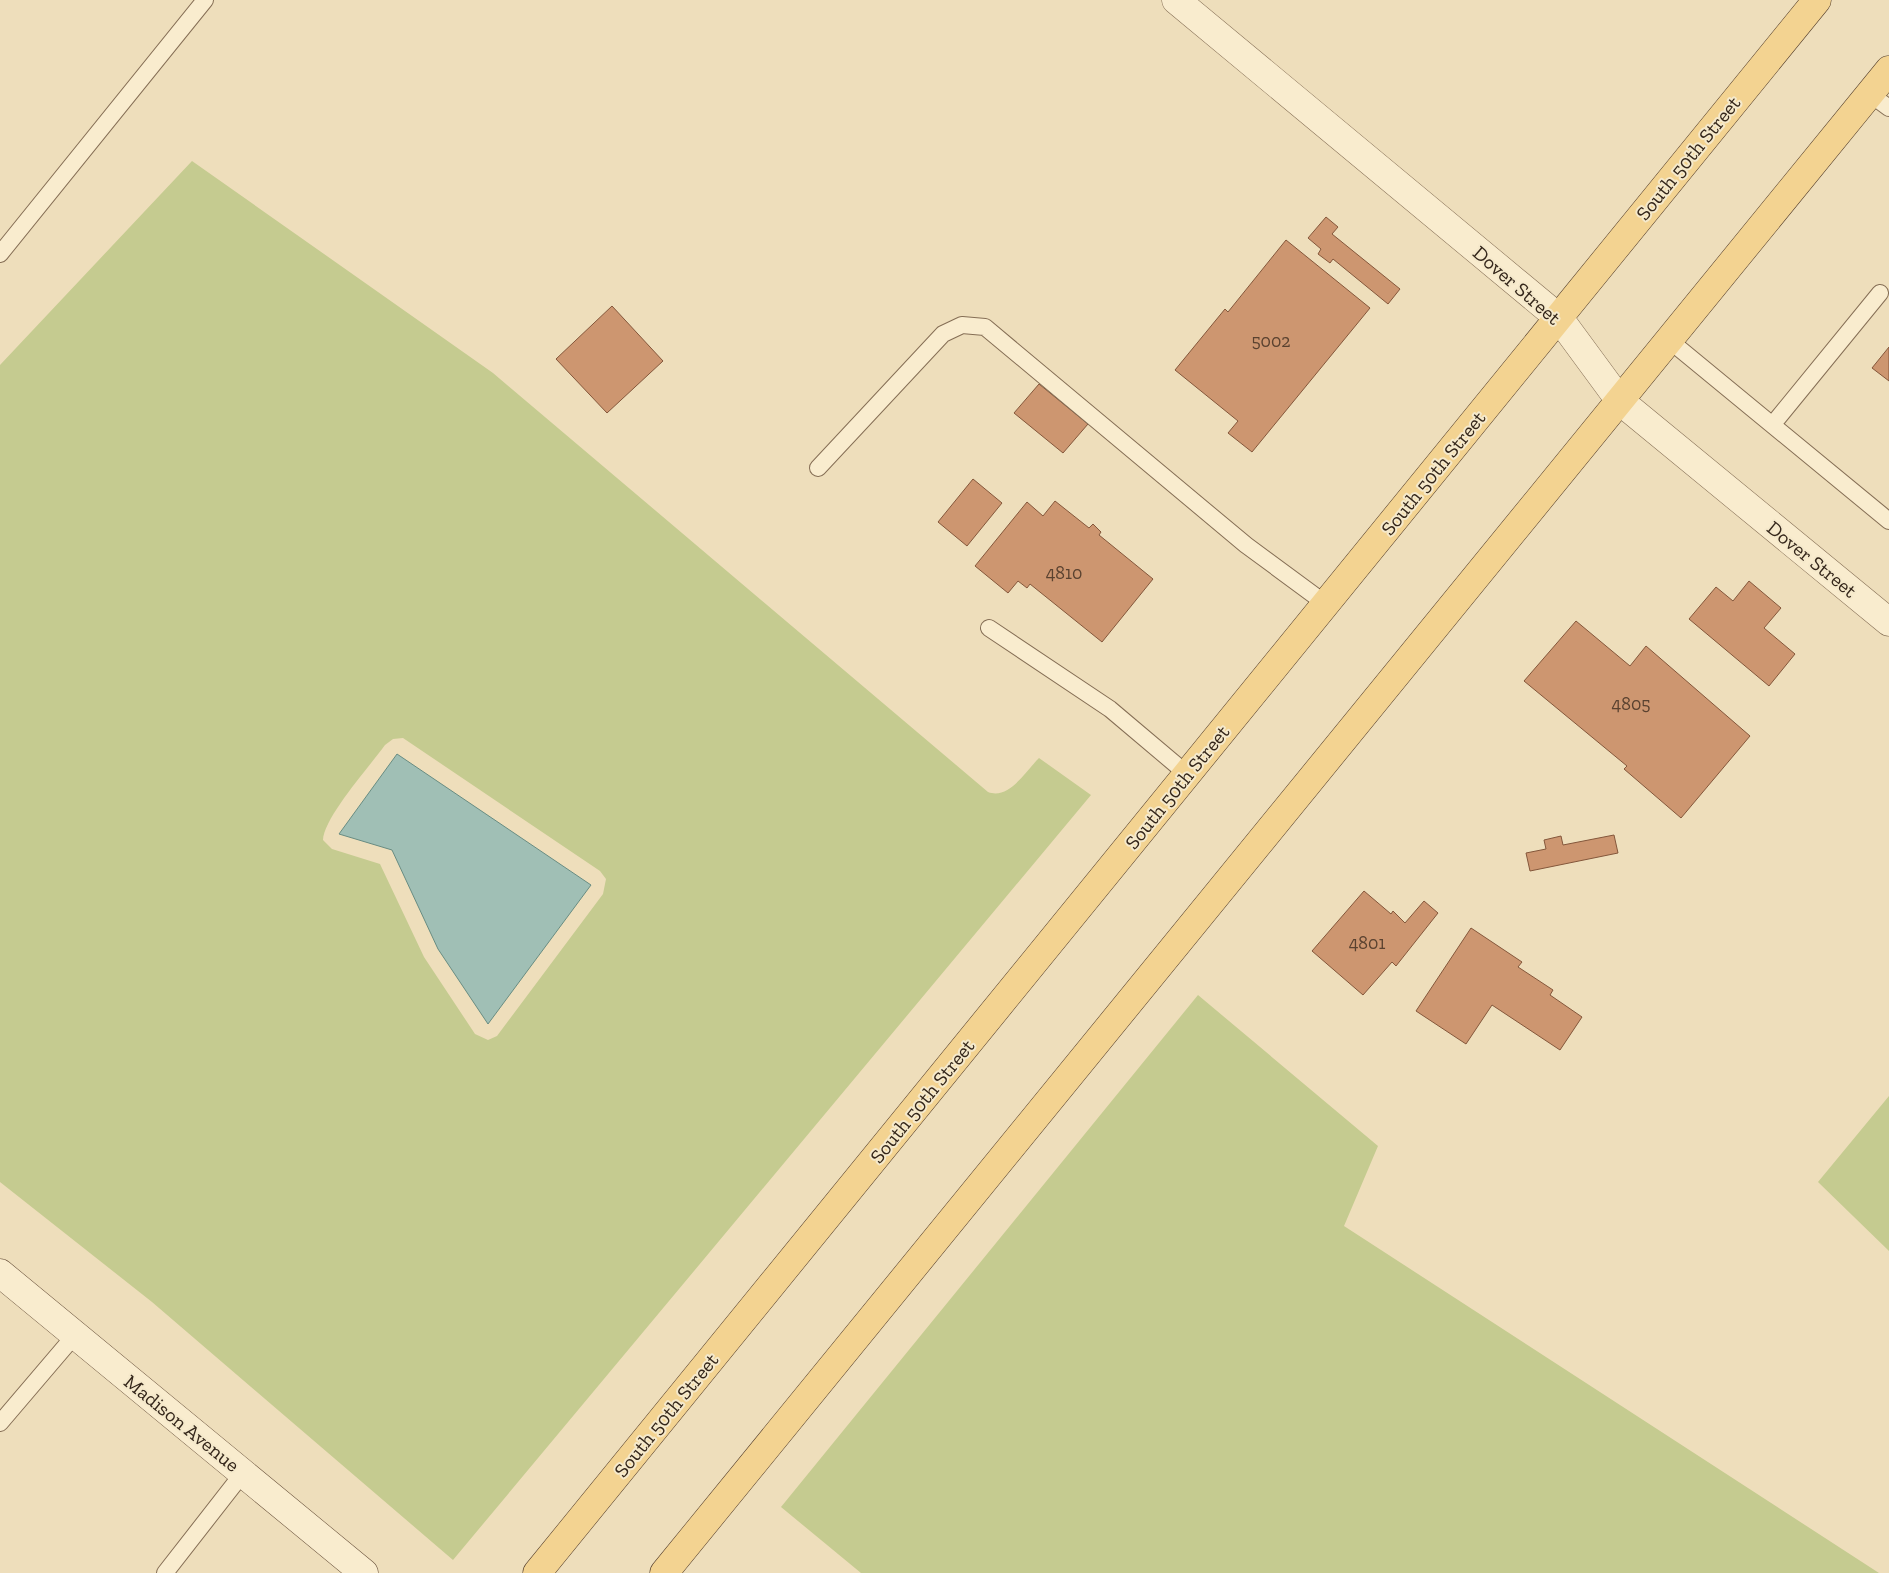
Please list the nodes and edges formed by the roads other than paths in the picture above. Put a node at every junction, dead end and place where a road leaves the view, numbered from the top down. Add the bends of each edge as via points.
1 (205, 0) edge
2 (1176, 0) edge
3 (1817, 0) edge
4 (1889, 70) edge
5 (1880, 101) edge
6 (0, 254) edge
7 (1880, 293) dead end
8 (1559, 318) junction
9 (1669, 340) junction
10 (1620, 401) junction
11 (1773, 424) junction
12 (818, 468) dead end
13 (1889, 521) edge
14 (1326, 604) junction
15 (1889, 622) edge
16 (989, 628) dead end
17 (1188, 774) junction
18 (0, 1273) edge
19 (75, 1335) junction
20 (0, 1423) edge
21 (243, 1473) junction
22 (165, 1573) edge
23 (364, 1573) edge
24 (537, 1573) edge
25 (664, 1573) edge

1 - 6 lane
2 - 8 street, Dover Street
3 - 8 main road, South 50th Street
4 - 5 main road
5 - 9 main road
7 - 11 lane
8 - 10 street, Dover Street
8 - 14 main road, South 50th Street
9 - 10 main road
9 - 11 lane
10 - 15 street, Dover Street
10 - 25 main road
11 - 13 lane
12 - 14 lane via 943,334 962,325 985,327 1246,545
14 - 17 main road, South 50th Street
16 - 17 lane via 1110,709
17 - 24 main road, South 50th Street
18 - 19 street, Madison Avenue
19 - 20 lane
19 - 21 street, Madison Avenue
21 - 22 lane
21 - 23 street, Madison Avenue

